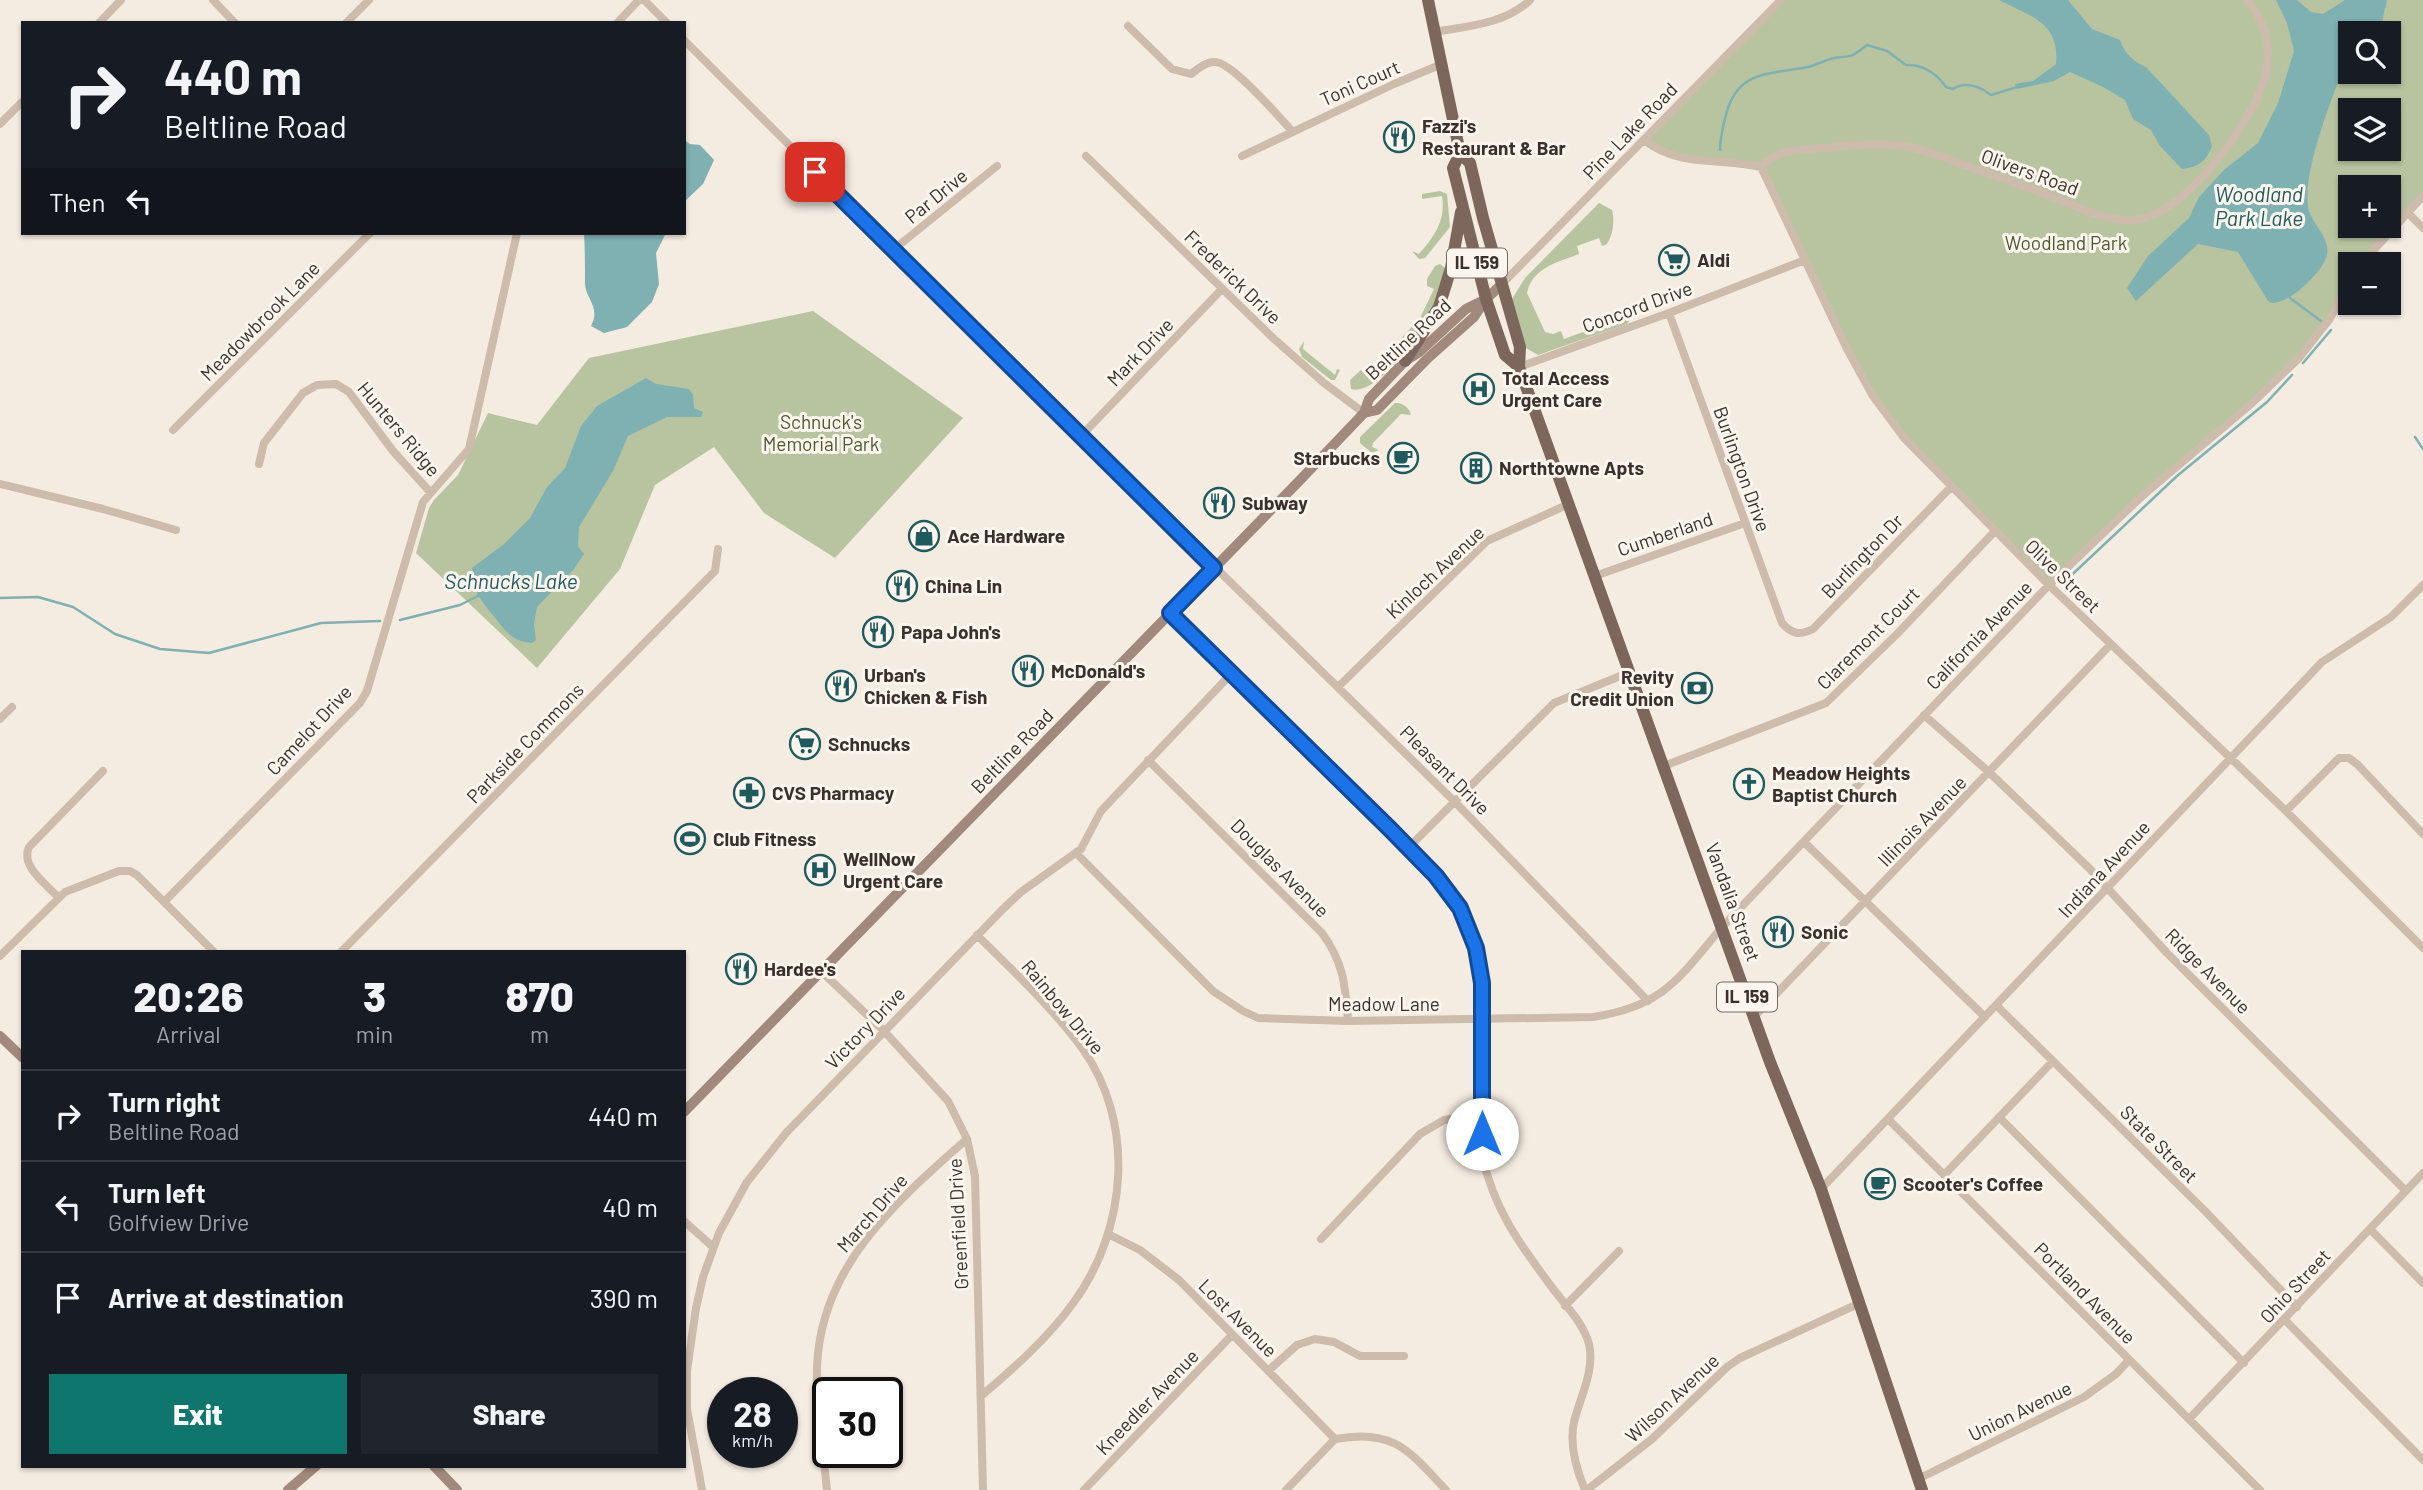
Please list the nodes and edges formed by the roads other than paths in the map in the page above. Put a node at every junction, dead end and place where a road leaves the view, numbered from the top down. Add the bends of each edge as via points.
1 (121, 0) edge
2 (213, 0) edge
3 (369, 0) edge
4 (642, 0) edge
5 (1428, 0) edge
6 (1530, 0) edge
7 (1781, 0) edge
8 (2247, 0) edge
9 (101, 21) edge
10 (233, 21) edge
11 (348, 21) edge
12 (619, 21) edge
13 (665, 21) edge
14 (1128, 26) dead end
15 (1435, 32) junction
16 (686, 42) edge
17 (1442, 64) junction
18 (21, 103) edge
19 (0, 124) edge
20 (1292, 131) junction
21 (1644, 140) junction
22 (1460, 153) junction
23 (1086, 156) dead end
24 (1242, 156) dead end
25 (997, 166) dead end
26 (1761, 167) junction
27 (2423, 196) edge
28 (1462, 205) junction
29 (2407, 212) junction
30 (2423, 228) edge
31 (368, 235) edge
32 (517, 235) edge
33 (893, 250) junction
34 (2372, 252) edge
35 (1805, 261) junction
36 (1501, 285) junction
37 (1222, 290) junction
38 (1486, 299) junction
39 (2338, 304) edge
40 (1669, 313) junction
41 (1405, 361) junction
42 (1519, 367) junction
43 (1364, 413) junction
44 (173, 430) dead end
45 (1081, 436) junction
46 (258, 464) dead end
47 (0, 484) edge
48 (1951, 487) junction
49 (431, 493) junction
50 (1569, 504) junction
51 (1745, 523) junction
52 (176, 530) dead end
53 (1995, 531) junction
54 (718, 549) dead end
55 (1214, 568) junction
56 (1595, 576) junction
57 (2049, 585) junction
58 (2423, 585) edge
59 (1170, 613) junction
60 (1790, 632) joint
61 (2111, 644) junction
62 (1630, 672) junction
63 (1233, 673) junction
64 (1338, 687) junction
65 (12, 707) dead end
66 (1924, 715) junction
67 (0, 719) edge
68 (2231, 758) junction
69 (1148, 760) junction
70 (1664, 766) junction
71 (103, 771) dead end
72 (1990, 773) junction
73 (1455, 802) junction
74 (2286, 811) junction
75 (2423, 834) edge
76 (1804, 842) junction
77 (1408, 848) junction
78 (1076, 854) junction
79 (2107, 888) junction
80 (58, 897) junction
81 (164, 902) junction
82 (1866, 902) junction
83 (1722, 927) junction
84 (977, 935) junction
85 (2423, 948) edge
86 (212, 950) edge
87 (343, 950) edge
88 (0, 956) edge
89 (821, 971) junction
90 (1648, 1001) junction
91 (1996, 1005) junction
92 (1754, 1017) junction
93 (1984, 1017) junction
94 (1482, 1020) junction
95 (1348, 1021) junction
96 (884, 1031) junction
97 (0, 1036) edge
98 (21, 1057) edge
99 (2053, 1061) junction
100 (686, 1110) edge
101 (1482, 1113) junction
102 (1998, 1117) junction
103 (1888, 1119) junction
104 (967, 1139) junction
105 (2423, 1173) edge
106 (1944, 1175) junction
107 (1821, 1189) junction
108 (2406, 1191) junction
109 (686, 1223) edge
110 (2370, 1229) junction
111 (1108, 1234) junction
112 (1321, 1239) dead end
113 (713, 1247) junction
114 (1619, 1251) dead end
115 (2423, 1283) edge
116 (1860, 1303) junction
117 (1565, 1306) junction
118 (2297, 1307) junction
119 (2285, 1321) junction
120 (1232, 1335) junction
121 (1404, 1356) dead end
122 (2129, 1360) junction
123 (2244, 1363) junction
124 (1268, 1371) junction
125 (981, 1396) junction
126 (686, 1407) edge
127 (2189, 1419) junction
128 (1335, 1438) junction
129 (2423, 1460) edge
130 (314, 1468) edge
131 (436, 1468) edge
132 (1920, 1484) edge
133 (288, 1490) edge
134 (457, 1490) edge
135 (702, 1490) edge
136 (827, 1490) edge
137 (983, 1490) edge
138 (1084, 1490) edge
139 (1286, 1490) edge
140 (1446, 1490) edge
141 (1586, 1490) edge
142 (2260, 1490) edge

1 - 9 street
2 - 10 street
3 - 11 street
4 - 12 street
4 - 13 street
5 - 15 main road, Vandalia Street / IL 159
6 - 15 street via 1501,19
7 - 21 street, Pine Lake Road
8 - 26 street, Olivers Road via 2264,27 2268,55 2253,107 2236,137 2203,175 2177,199 2138,219 2108,217 1906,146 1786,151 1771,156
14 - 20 street via 1175,71 1191,74 1211,62 1223,64
15 - 17 main road, Vandalia Street / IL 159
16 - 33 street, Pleasant Drive
17 - 20 street, Toni Court
17 - 22 main road, Vandalia Street / IL 159
18 - 19 street
20 - 24 street, Toni Court
21 - 26 street via 1659,152 1693,160
21 - 36 street, Pine Lake Road
22 - 28 main road, Vandalia Street / IL 159 via 1453,168
22 - 36 main road, Vandalia Street / IL 159 via 1470,163
23 - 37 street, Frederick Drive
25 - 33 street, Par Drive
26 - 35 street, Olive Street
27 - 29 street
28 - 38 main road, Vandalia Street / IL 159
28 - 41 main road via 1439,307
29 - 30 street
29 - 34 street
31 - 44 street, Meadowbrook Lane
32 - 49 street, Camelot Drive via 469,449
33 - 45 street, Pleasant Drive
35 - 40 street, Concord Drive
35 - 48 street, Olive Street via 1873,396 1905,439
36 - 38 main road, Beltline Road
36 - 42 main road, Vandalia Street / IL 159 via 1520,347
37 - 43 street, Frederick Drive
37 - 45 street, Mark Drive
38 - 41 main road, Beltline Road via 1466,309
38 - 42 main road, Vandalia Street / IL 159 via 1504,355
38 - 43 main road, Beltline Road via 1474,317 1377,410
39 - 57 street, California Avenue via 2299,358
40 - 42 street, Concord Drive
40 - 51 street, Burlington Drive
41 - 43 main road, Beltline Road via 1369,399
42 - 50 main road, Vandalia Street / IL 159
43 - 55 main road, Beltline Road
45 - 55 street, Pleasant Drive
46 - 49 street, Hunters Ridge via 264,443 303,393 336,384 349,392
47 - 52 street
48 - 53 street, Olive Street
48 - 60 street, Burlington Dr via 1813,629 1802,634
49 - 81 street, Camelot Drive via 423,502 360,703
50 - 56 main road, Vandalia Street / IL 159
50 - 64 street, Kinloch Avenue via 1487,541
51 - 56 street, Cumberland
51 - 60 street, Burlington Drive via 1782,624
53 - 57 street, Olive Street
53 - 70 street, Claremont Court via 1826,703
54 - 87 street, Parkside Commons via 715,571
55 - 59 main road, Beltline Road
55 - 64 street, Pleasant Drive
56 - 62 main road, Vandalia Street / IL 159
57 - 61 street, Olive Street
57 - 66 street, California Avenue
58 - 68 street, Indiana Avenue via 2391,617 2322,662
59 - 63 street
59 - 89 main road, Beltline Road
61 - 68 street, Olive Street
61 - 72 street, Illinois Avenue
62 - 70 main road, Vandalia Street / IL 159
62 - 73 street via 1554,703
63 - 69 street, Victory Drive
63 - 77 street
64 - 73 street, Pleasant Drive
65 - 67 street
66 - 72 street, Ridge Avenue
66 - 76 street, California Avenue
68 - 74 street, Olive Street
68 - 79 street, Indiana Avenue
69 - 78 street, Victory Drive via 1101,811
69 - 95 street, Douglas Avenue via 1322,933 1344,975
70 - 83 main road, Vandalia Street / IL 159
71 - 80 street via 27,852 29,865
72 - 79 street, Ridge Avenue
72 - 82 street, Illinois Avenue
73 - 77 street
73 - 90 street, Pleasant Drive
74 - 75 street via 2344,757 2358,765
74 - 85 street, Olive Street
76 - 82 street
76 - 83 street, California Avenue
77 - 94 street via 1447,890 1469,927 1480,965
78 - 84 street, Victory Drive via 1021,892
78 - 95 street, Meadow Lane via 1225,1001 1258,1018
79 - 91 street, Indiana Avenue
79 - 108 street, Ridge Avenue
80 - 81 street via 124,870 137,875
80 - 88 street
81 - 86 street
82 - 92 street, Illinois Avenue
82 - 93 street
83 - 90 street, Meadow Lane via 1672,986
83 - 92 main road, Vandalia Street / IL 159
84 - 96 street, Victory Drive
84 - 111 street, Rainbow Drive via 1056,1017 1096,1074 1112,1116 1118,1161
89 - 96 street, Greenfield Drive
89 - 100 main road, Beltline Road
90 - 94 street, Meadow Lane via 1593,1017
91 - 93 street, Indiana Avenue
91 - 99 street, State Street
92 - 107 main road, Vandalia Street / IL 159
93 - 103 street, Indiana Avenue
94 - 95 street, Meadow Lane
94 - 101 street
96 - 104 street, Greenfield Drive via 944,1095
96 - 113 street, Victory Drive via 767,1155 732,1207
97 - 98 main road
99 - 102 street
99 - 118 street, State Street
101 - 112 street via 1444,1120 1420,1134
101 - 117 street via 1482,1154 1495,1200 1513,1235
102 - 106 street
102 - 123 street
103 - 106 street, Portland Avenue
103 - 107 street, Indiana Avenue
104 - 125 street, Greenfield Drive via 975,1176
104 - 136 street, March Drive via 902,1199 857,1249 835,1288 817,1364
105 - 108 street, Ohio Street
106 - 122 street, Portland Avenue
107 - 116 main road, Vandalia Street / IL 159
108 - 110 street, Ohio Street
109 - 113 street
110 - 115 street
110 - 118 street, Ohio Street
111 - 120 street, Lost Avenue via 1160,1264
111 - 125 street, Rainbow Drive via 1089,1279 1061,1319
113 - 126 street, Victory Drive via 690,1339
114 - 117 street
116 - 132 main road, Vandalia Street / IL 159
116 - 141 street, Wilson Avenue via 1740,1358 1653,1439
117 - 141 street via 1584,1332 1591,1357 1573,1425 1575,1461
118 - 119 street, Ohio Street
119 - 123 street, Ohio Street
119 - 129 street
120 - 124 street, Lost Avenue
120 - 138 street, Kneedler Avenue
121 - 124 street via 1360,1356 1334,1342 1315,1339 1297,1345
122 - 127 street, Portland Avenue
122 - 132 street, Union Avenue via 2084,1397
123 - 127 street, Ohio Street
124 - 128 street, Lost Avenue
125 - 137 street, Greenfield Drive
126 - 135 street, Victory Drive
127 - 142 street, Portland Avenue
128 - 139 street
128 - 140 street via 1364,1435 1399,1444
130 - 133 main road
131 - 134 main road

